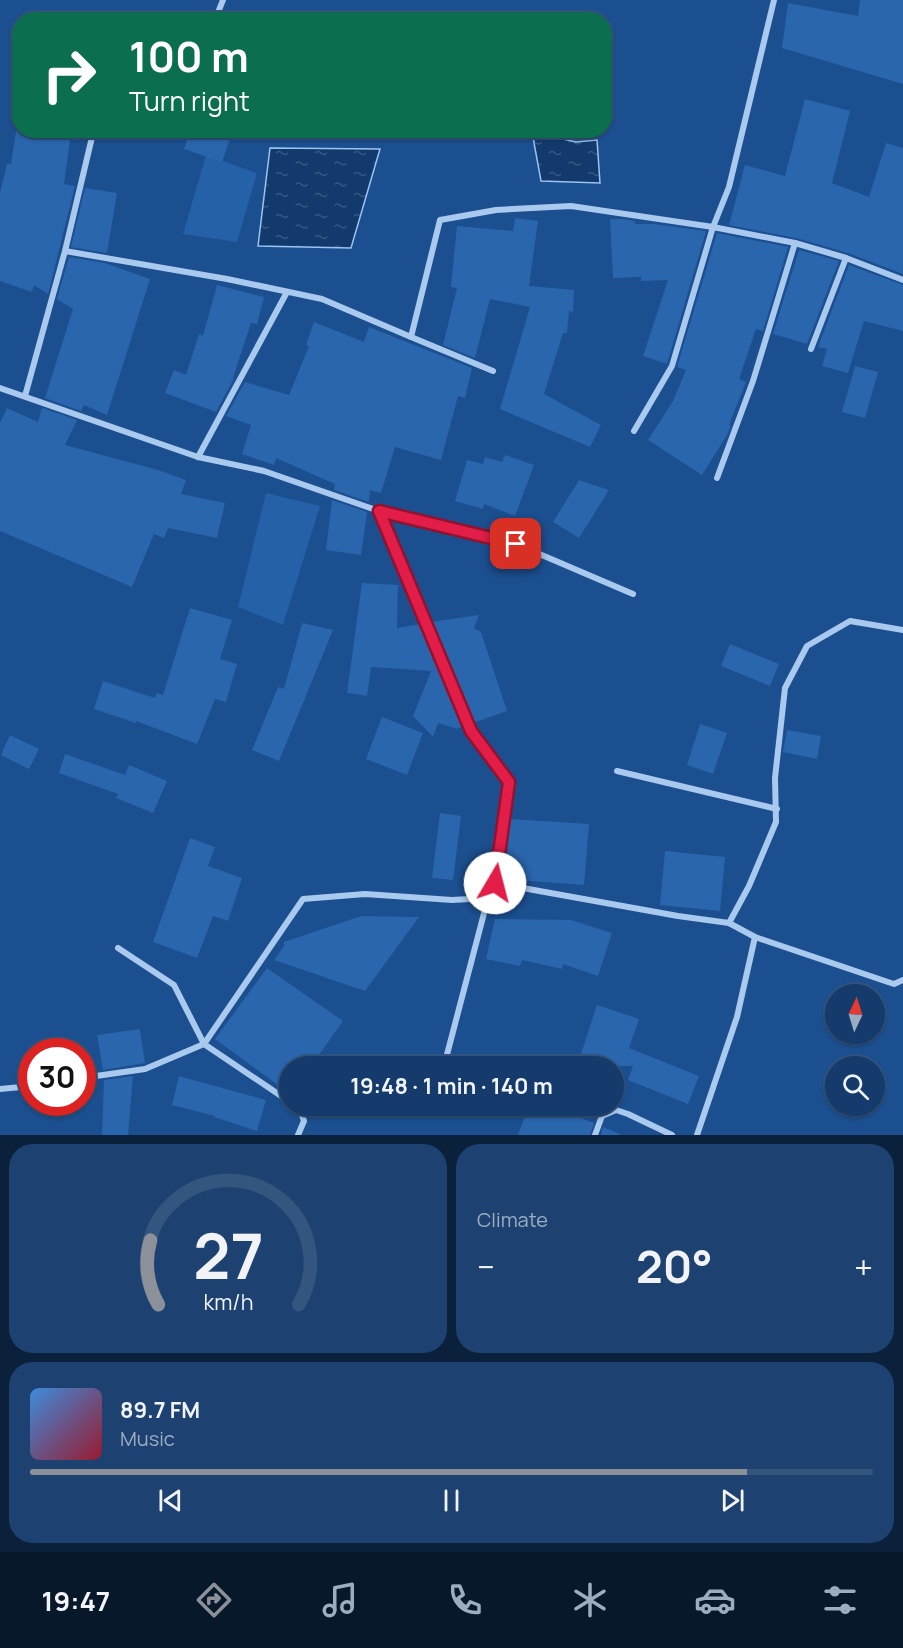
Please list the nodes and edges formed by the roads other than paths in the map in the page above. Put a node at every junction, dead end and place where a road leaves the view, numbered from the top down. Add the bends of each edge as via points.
1 (774, 0) edge
2 (92, 138) edge
3 (713, 227) junction
4 (795, 243) junction
5 (65, 250) junction
6 (846, 258) junction
7 (903, 280) edge
8 (287, 292) junction
9 (411, 337) junction
10 (811, 349) dead end
11 (493, 371) dead end
12 (0, 388) edge
13 (25, 396) junction
14 (634, 431) dead end
15 (198, 457) junction
16 (717, 478) dead end
17 (379, 511) junction
18 (633, 594) dead end
19 (903, 630) edge
20 (617, 771) dead end
21 (777, 809) junction
22 (495, 883) junction
23 (488, 898) junction
24 (729, 923) junction
25 (754, 936) junction
26 (118, 948) dead end
27 (903, 980) edge
28 (204, 1044) junction
29 (447, 1056) edge
30 (96, 1076) edge
31 (18, 1087) edge
32 (0, 1089) edge
33 (279, 1095) edge
34 (303, 1116) edge
35 (298, 1135) edge
36 (595, 1135) edge
37 (672, 1135) edge
38 (697, 1135) edge

1 - 3 street via 729,187
2 - 5 street
3 - 4 street
3 - 9 street via 571,206 496,210 440,220
3 - 14 street via 672,366
4 - 6 street
4 - 16 street via 753,381
5 - 8 street
5 - 13 street
6 - 7 street
6 - 10 street
8 - 9 street via 322,299
8 - 15 street
9 - 11 street
12 - 13 street
13 - 15 street
15 - 17 street via 264,471
17 - 18 street via 516,544
17 - 22 street via 471,731 509,782
19 - 21 street via 850,621 807,646 785,688 776,778
20 - 21 street
21 - 24 street via 776,822
22 - 23 street
22 - 24 street
23 - 28 street via 452,900 365,894 303,899
23 - 29 street
24 - 25 street
25 - 27 street via 894,984
25 - 38 street via 737,1017
26 - 28 street via 174,986
28 - 30 street via 145,1068
28 - 33 street
31 - 32 street
34 - 35 street
36 - 37 street via 602,1116 616,1110

